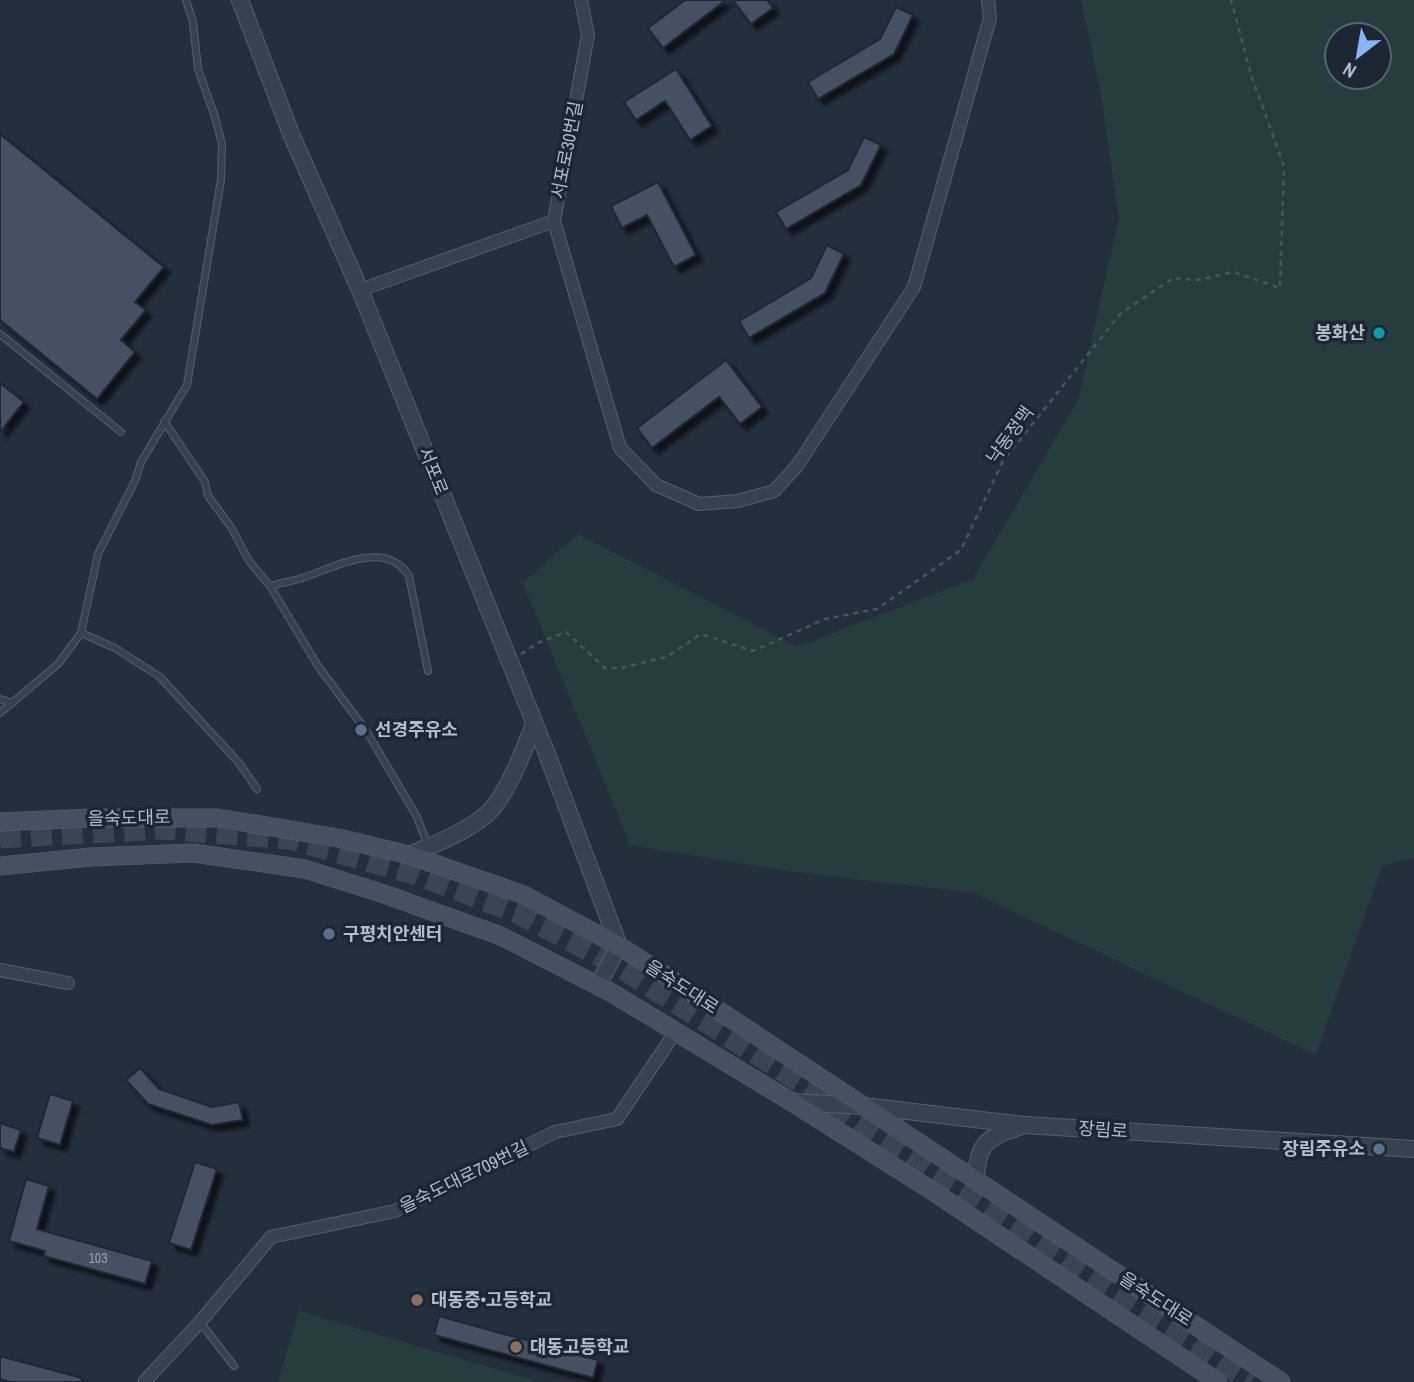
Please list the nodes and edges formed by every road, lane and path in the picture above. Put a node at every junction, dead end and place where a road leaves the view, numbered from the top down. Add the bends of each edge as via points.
1 (186, 0) edge
2 (240, 0) edge
3 (581, 0) edge
4 (988, 0) edge
5 (1231, 0) edge
6 (554, 221) junction
7 (360, 290) junction
8 (0, 334) edge
9 (164, 421) junction
10 (121, 432) dead end
11 (270, 586) junction
12 (82, 633) junction
13 (509, 661) junction
14 (428, 671) dead end
15 (0, 698) edge
16 (13, 703) junction
17 (0, 713) edge
18 (534, 724) junction
19 (257, 789) dead end
20 (0, 822) edge
21 (428, 847) junction
22 (409, 855) junction
23 (0, 866) edge
24 (619, 946) junction
25 (0, 970) edge
26 (68, 983) dead end
27 (598, 985) junction
28 (676, 1031) junction
29 (792, 1102) junction
30 (864, 1106) junction
31 (1024, 1125) junction
32 (1414, 1149) edge
33 (976, 1180) junction
34 (200, 1322) junction
35 (234, 1366) dead end
36 (144, 1382) edge
37 (1218, 1382) edge
38 (1281, 1382) edge

1 - 9 lane via 198,69 222,144 221,180 187,385
2 - 7 street, 서포로 via 291,134
3 - 6 street, 서포로30번길 via 588,35
4 - 6 street via 990,18 914,287 797,466 774,491 738,501 699,504 656,485 620,448
5 - 13 path, 낙동정맥 via 1252,78 1284,166 1280,288 1233,272 1198,280 1173,278 1120,314 1003,461 961,550 877,608 825,619 753,651 701,634 666,657 605,668 566,632
6 - 7 street, 서포로30번길
7 - 13 street, 서포로
8 - 10 lane
9 - 11 lane via 249,561
9 - 12 lane via 98,554
11 - 14 lane via 339,563 371,558 402,564 409,576
11 - 21 lane via 397,781
12 - 16 lane via 58,664
12 - 19 lane via 160,677
13 - 18 street, 서포로
15 - 16 lane
16 - 17 lane
18 - 21 street via 516,771 488,813
18 - 24 street, 서포로
20 - 22 main road, 을숙도대로 via 218,818
21 - 22 street
22 - 24 main road, 을숙도대로 via 524,895
23 - 27 main road, 을숙도대로 via 193,853 305,869 501,936
24 - 27 street
24 - 30 main road, 을숙도대로
25 - 26 street
27 - 28 main road, 을숙도대로
28 - 29 main road, 을숙도대로
28 - 34 street, 을숙도대로709번길 via 617,1119 555,1132 395,1211 271,1237
29 - 30 street, 장림로
29 - 37 main road, 을숙도대로
30 - 31 street, 장림로
30 - 33 main road, 을숙도대로
31 - 32 street, 장림로
31 - 33 street via 993,1135 977,1158
33 - 38 main road, 을숙도대로
34 - 35 lane
34 - 36 street, 을숙도대로709번길

